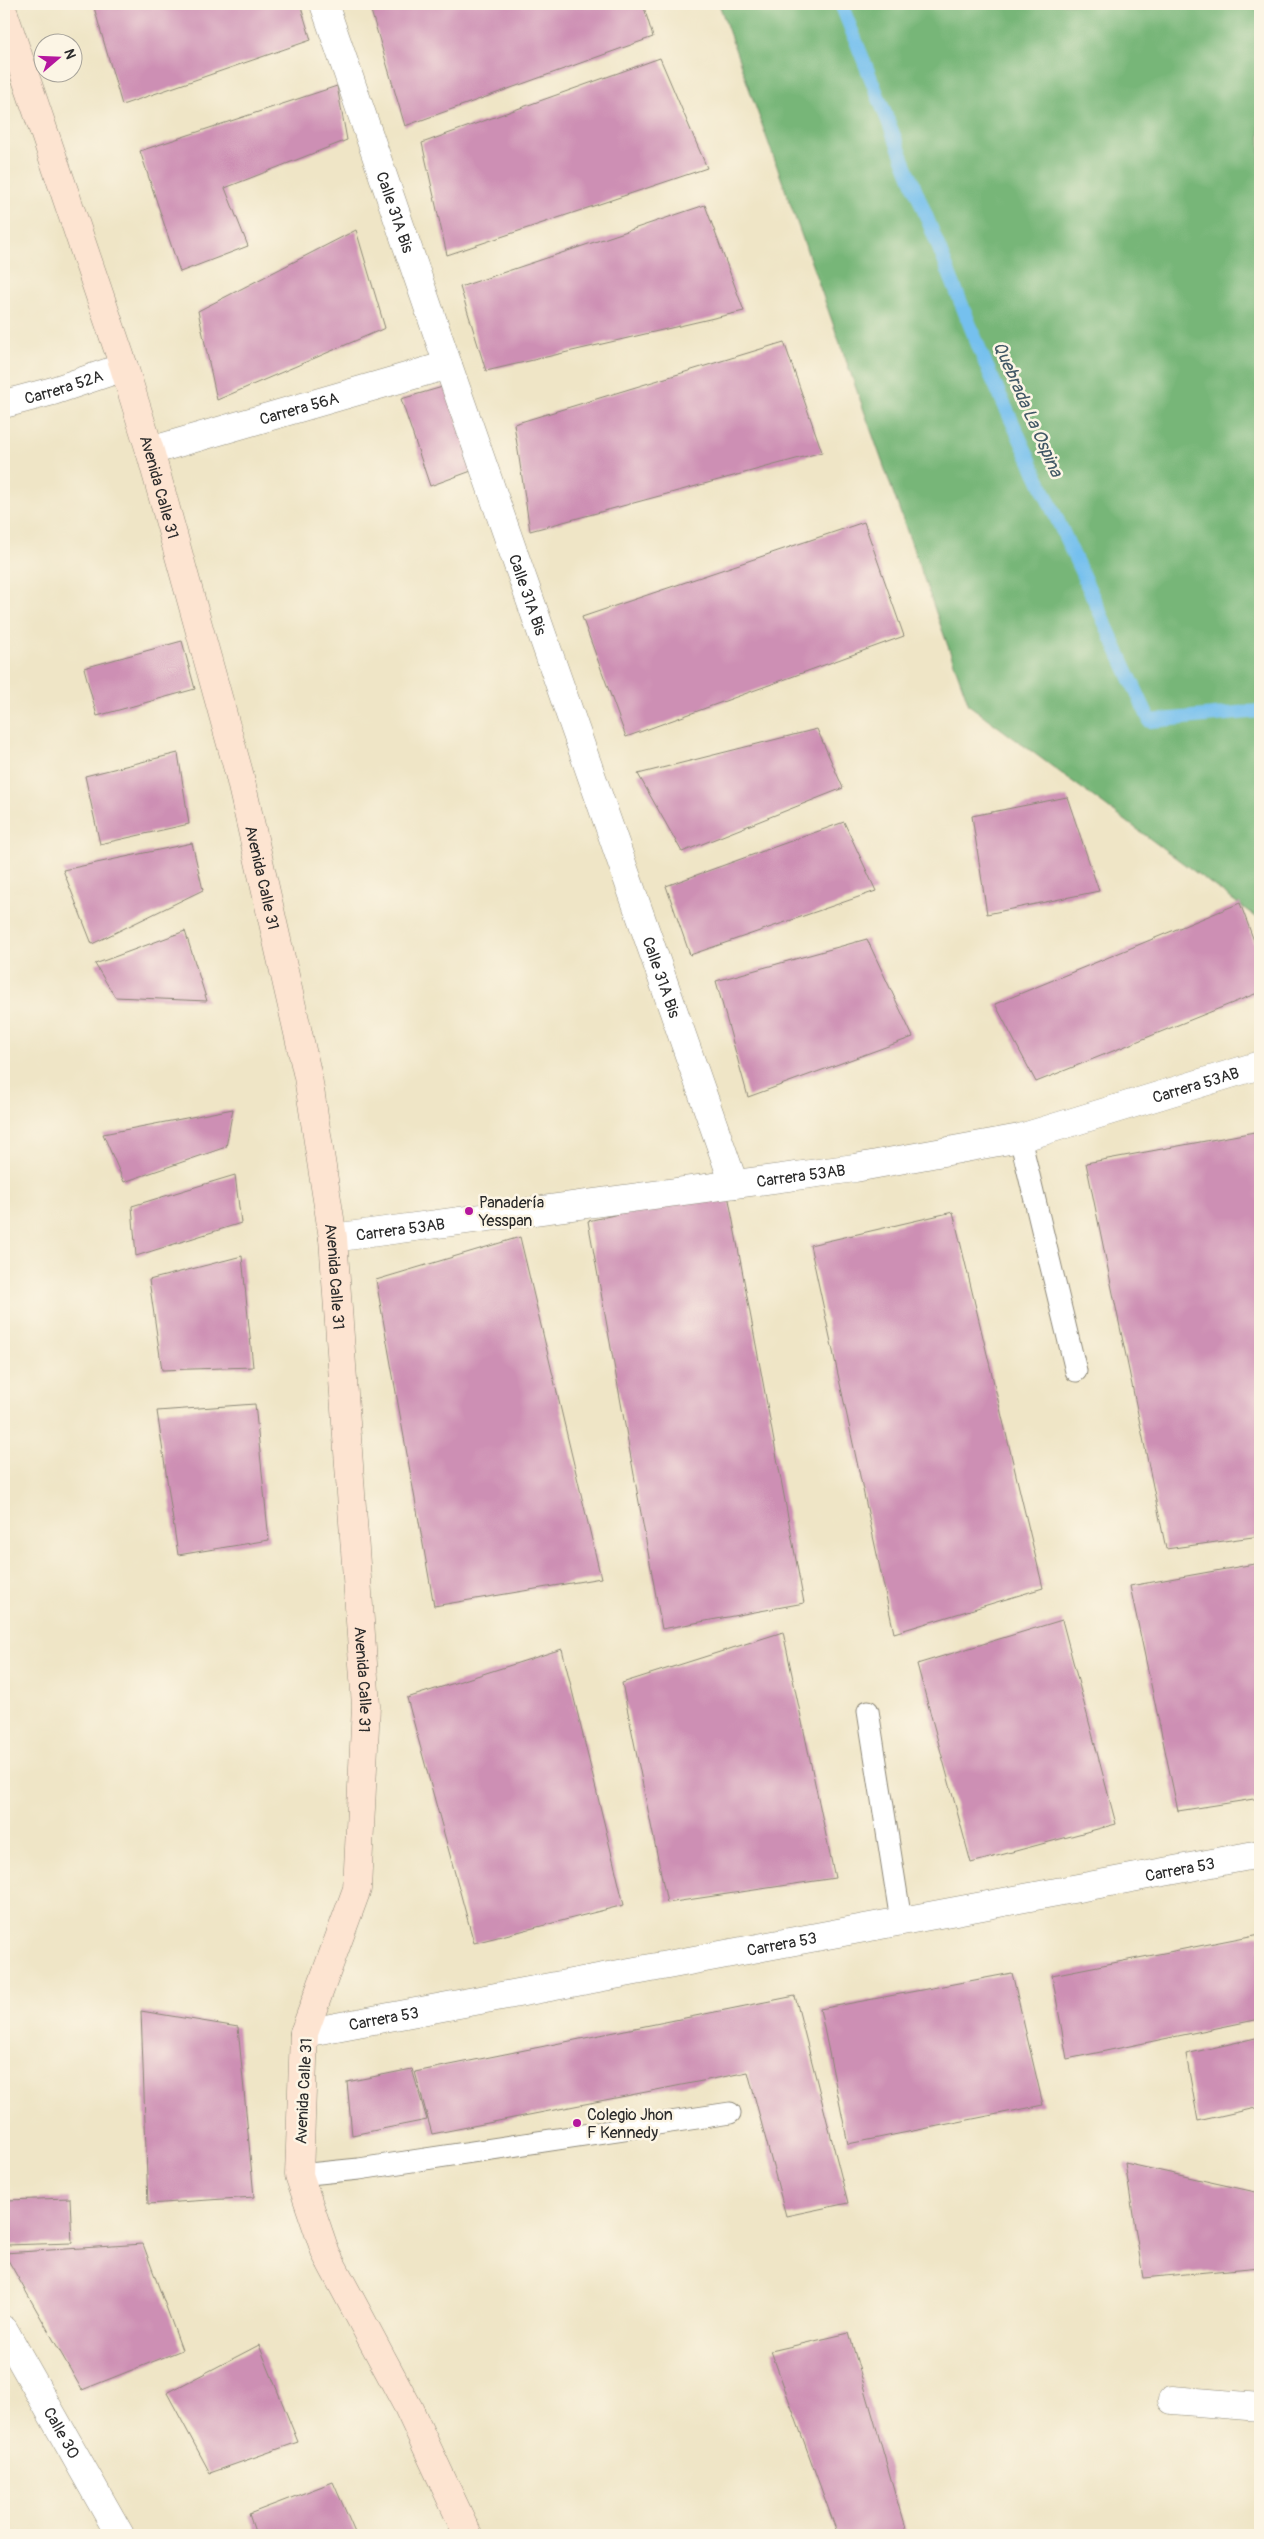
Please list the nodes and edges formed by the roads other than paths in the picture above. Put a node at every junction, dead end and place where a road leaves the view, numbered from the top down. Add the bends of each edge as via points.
1 (324, 4) edge
2 (4, 14) edge
3 (448, 365) junction
4 (124, 367) junction
5 (4, 404) edge
6 (150, 451) junction
7 (1260, 1065) edge
8 (1020, 1138) junction
9 (734, 1184) junction
10 (333, 1238) junction
11 (1076, 1370) dead end
12 (868, 1711) dead end
13 (1260, 1854) edge
14 (901, 1921) junction
15 (304, 2033) junction
16 (730, 2113) dead end
17 (300, 2175) junction
18 (4, 2330) edge
19 (1172, 2400) dead end
20 (1260, 2407) edge
21 (120, 2535) edge
22 (468, 2535) edge

1 - 3 street, Calle 31A Bis
2 - 4 street, Avenida Calle 31
3 - 6 street, Carrera 56A
3 - 9 street, Calle 31A Bis
4 - 5 street, Carrera 52A
4 - 6 street, Avenida Calle 31
6 - 10 street, Avenida Calle 31 via 239,773 308,1077
7 - 8 street, Carrera 53AB
8 - 9 street, Carrera 53AB via 855,1168
8 - 11 lane
9 - 10 street, Carrera 53AB
10 - 15 street, Avenida Calle 31 via 366,1706 357,1888
12 - 14 lane
13 - 14 street, Carrera 53
14 - 15 street, Carrera 53
15 - 17 street, Avenida Calle 31
16 - 17 lane
17 - 22 street, Avenida Calle 31 via 326,2254 408,2407
18 - 21 street, Calle 30
19 - 20 street

